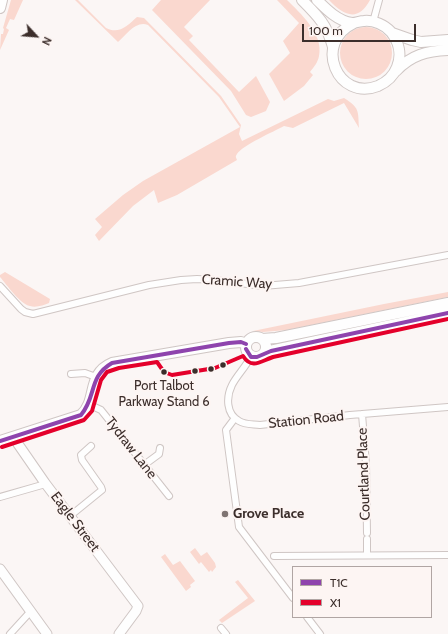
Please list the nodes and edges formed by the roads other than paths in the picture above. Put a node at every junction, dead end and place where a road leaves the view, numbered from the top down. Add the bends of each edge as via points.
1 (2, 0) edge
2 (302, 0) edge
3 (317, 0) edge
4 (379, 0) edge
5 (0, 8) edge
6 (373, 22) junction
7 (354, 23) junction
8 (392, 33) junction
9 (448, 40) edge
10 (333, 47) junction
11 (448, 50) edge
12 (393, 74) junction
13 (448, 255) edge
14 (0, 286) edge
15 (448, 303) edge
16 (448, 314) edge
17 (262, 339) junction
18 (246, 344) junction
19 (265, 352) junction
20 (250, 356) junction
21 (71, 374) dead end
22 (96, 377) junction
23 (88, 404) junction
24 (448, 407) edge
25 (362, 414) junction
26 (235, 418) junction
27 (15, 437) junction
28 (0, 441) edge
29 (90, 446) dead end
30 (160, 448) dead end
31 (144, 465) junction
32 (45, 482) junction
33 (169, 496) dead end
34 (0, 497) edge
35 (70, 516) junction
36 (367, 555) junction
37 (274, 556) dead end
38 (448, 556) edge
39 (0, 569) edge
40 (292, 597) edge
41 (31, 611) junction
42 (309, 618) edge
43 (221, 628) dead end
44 (10, 634) edge
45 (47, 634) edge
46 (119, 634) edge
47 (226, 634) edge
48 (320, 634) edge

1 - 5 main road
2 - 10 main road via 322,21
3 - 7 main road via 334,16
4 - 6 street
6 - 7 main road
6 - 8 main road via 385,26
7 - 10 main road via 340,32
8 - 9 main road via 421,42
8 - 12 main road via 400,53
10 - 12 main road via 336,71 343,80 352,85 376,87
11 - 12 main road via 416,56
13 - 14 street, Cramic Way via 298,283 263,286 215,280 181,280 144,286 32,314 21,309
15 - 17 main road
16 - 19 main road
17 - 18 main road via 254,337
17 - 19 main road via 266,347
18 - 20 main road via 246,352
18 - 22 main road via 229,343 112,363 103,367
19 - 20 main road via 260,357
20 - 26 street via 229,392 228,406
21 - 22 street via 85,373
22 - 23 main road
23 - 27 main road via 81,415
23 - 31 street, Tydraw Lane via 101,410
24 - 25 street, Station Road
25 - 26 street, Station Road via 260,425 247,424
25 - 36 street, Courtland Place via 366,464
26 - 40 street via 226,430 239,527
27 - 28 main road
27 - 32 street, Eagle Street
29 - 35 street via 78,455 102,490
30 - 31 street via 159,454
31 - 33 street, Tydraw Lane
32 - 34 street
32 - 35 street, Eagle Street
35 - 46 street, Eagle Street via 138,606
36 - 37 street
36 - 38 street
39 - 41 street
41 - 44 street
41 - 45 street
42 - 48 street
43 - 47 street

